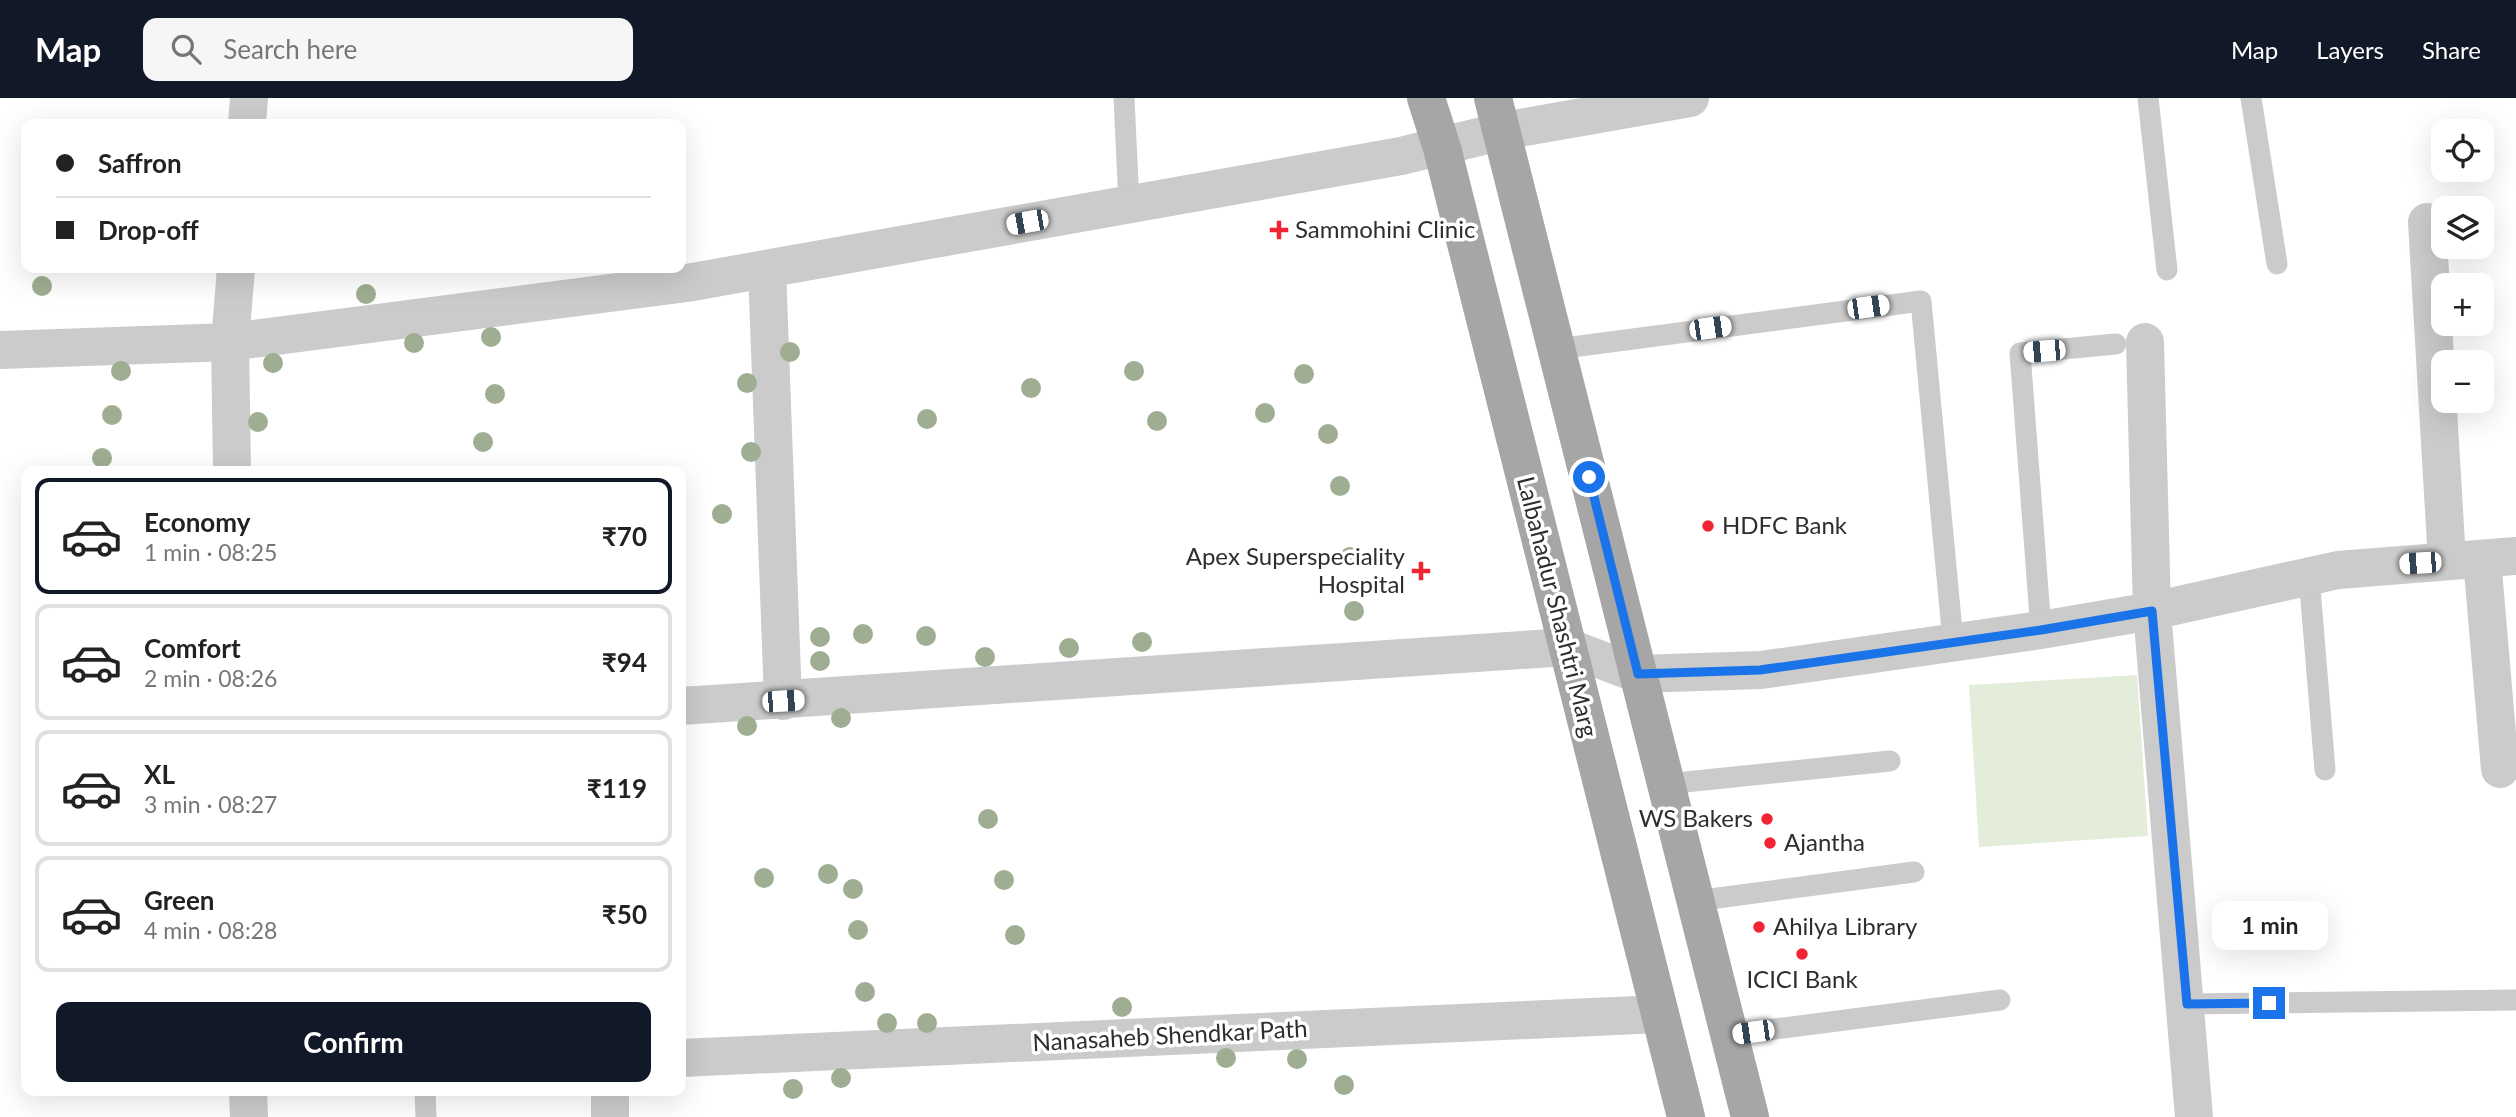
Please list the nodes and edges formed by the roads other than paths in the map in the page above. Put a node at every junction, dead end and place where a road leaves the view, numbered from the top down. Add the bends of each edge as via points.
1 (249, 98) edge
2 (1124, 98) edge
3 (1426, 98) edge
4 (1690, 98) edge
5 (2148, 98) edge
6 (2251, 98) edge
7 (1498, 114) edge
8 (247, 119) edge
9 (1442, 148) junction
10 (1129, 204) junction
11 (2427, 222) dead end
12 (2277, 264) dead end
13 (767, 269) junction
14 (2167, 270) dead end
15 (236, 273) edge
16 (230, 342) junction
17 (2131, 343) joint
18 (1557, 349) junction
19 (0, 350) edge
20 (233, 466) edge
21 (2482, 559) edge
22 (2309, 576) junction
23 (2152, 611) junction
24 (2041, 630) junction
25 (1953, 641) junction
26 (1567, 646) junction
27 (1638, 674) junction
28 (783, 701) junction
29 (686, 706) edge
30 (1891, 761) dead end
31 (2500, 769) dead end
32 (2325, 770) dead end
33 (1666, 784) junction
34 (1914, 872) dead end
35 (1695, 901) junction
36 (2000, 1000) dead end
37 (2516, 1000) edge
38 (2187, 1004) junction
39 (1660, 1014) junction
40 (1729, 1035) junction
41 (686, 1058) edge
42 (248, 1096) edge
43 (425, 1096) edge
44 (610, 1096) edge
45 (249, 1117) edge
46 (426, 1117) edge
47 (610, 1117) edge
48 (1686, 1117) edge
49 (1750, 1117) edge
50 (2194, 1117) edge

1 - 8 street
2 - 10 lane
3 - 9 main road, Lalbahadur Shashtri Marg
4 - 7 street
5 - 14 lane
6 - 12 lane
7 - 9 street
7 - 18 main road
9 - 10 street
9 - 26 main road, Lalbahadur Shashtri Marg
10 - 13 street
11 - 21 street
13 - 16 street
13 - 28 street
15 - 16 street
16 - 19 street
16 - 20 street
17 - 23 street
17 - 24 lane via 2020,353
18 - 25 lane via 1921,300
18 - 27 main road
21 - 22 street
21 - 31 street
22 - 23 street
22 - 32 lane
23 - 24 street
23 - 38 street
24 - 25 street
25 - 27 street via 1760,670
26 - 27 street
26 - 28 street
26 - 39 main road, Lalbahadur Shashtri Marg
27 - 33 main road
28 - 29 street
30 - 33 lane
33 - 35 main road
34 - 35 lane
35 - 40 main road
36 - 40 lane
37 - 38 lane
38 - 50 street
39 - 41 street, Nanasaheb Shendkar Path
39 - 48 main road, Lalbahadur Shashtri Marg
40 - 49 main road
42 - 45 street
43 - 46 lane
44 - 47 street

